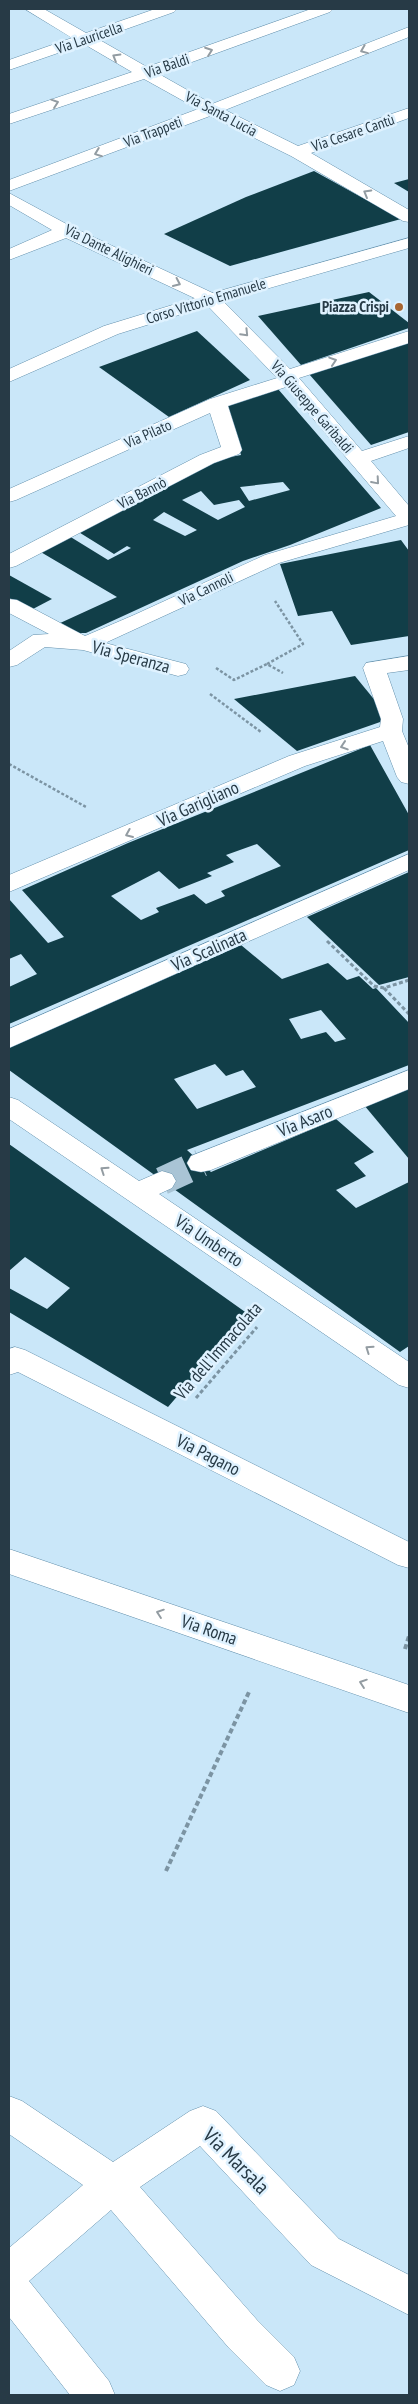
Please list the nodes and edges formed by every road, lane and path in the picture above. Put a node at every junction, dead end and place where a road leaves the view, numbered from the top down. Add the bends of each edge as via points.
1 (33, 9) edge
2 (169, 9) edge
3 (325, 9) edge
4 (409, 32) edge
5 (86, 39) junction
6 (9, 65) edge
7 (145, 73) junction
8 (211, 110) junction
9 (409, 113) edge
10 (9, 119) edge
11 (297, 152) junction
12 (9, 186) edge
13 (9, 198) edge
14 (409, 217) edge
15 (66, 230) junction
16 (409, 243) edge
17 (9, 255) edge
18 (211, 299) junction
19 (409, 336) edge
20 (9, 376) edge
21 (288, 378) junction
22 (217, 404) junction
23 (409, 442) edge
24 (357, 458) junction
25 (9, 496) edge
26 (409, 519) edge
27 (9, 562) edge
28 (254, 566) junction
29 (9, 605) edge
30 (84, 644) junction
31 (9, 660) edge
32 (409, 663) edge
33 (267, 664) junction
34 (178, 669) joint
35 (283, 673) dead end
36 (234, 680) dead end
37 (391, 731) junction
38 (261, 733) dead end
39 (9, 764) edge
40 (409, 777) edge
41 (73, 799) dead end
42 (409, 861) edge
43 (9, 884) edge
44 (295, 912) junction
45 (409, 980) edge
46 (384, 988) junction
47 (409, 1014) edge
48 (9, 1039) edge
49 (409, 1079) edge
50 (9, 1106) edge
51 (201, 1163) tunnel mouth
52 (162, 1182) tunnel mouth
53 (138, 1194) junction
54 (287, 1292) junction
55 (9, 1364) edge
56 (409, 1377) edge
57 (190, 1406) dead end
58 (409, 1556) edge
59 (9, 1562) edge
60 (269, 1650) junction
61 (409, 1699) edge
62 (166, 1871) dead end
63 (9, 2113) edge
64 (113, 2184) junction
65 (9, 2273) edge
66 (9, 2286) edge
67 (409, 2296) edge
68 (280, 2371) dead end
69 (95, 2395) edge

1 - 5 street, Via Santa Lucia
2 - 5 street, Via Lauricella
7 -> 3 street, Via Baldi
4 -> 8 street, Via Trappeti
5 - 6 street, Via Lauricella
7 -> 5 street, Via Santa Lucia
7 - 8 street, Via Santa Lucia
10 -> 7 street, Via Baldi
8 - 11 street, Via Santa Lucia
8 -> 12 street, Via Trappeti
9 - 11 street, Via Cesare Cantù
14 -> 11 street, Via Santa Lucia
13 - 15 street, Via Dante Alighieri
15 - 17 street
15 -> 18 street, Via Dante Alighieri
16 - 18 street, Corso Vittorio Emanuele
18 - 20 street, Corso Vittorio Emanuele via 111,330
18 -> 21 street, Via Giuseppe Garibaldi
21 -> 19 street, Via Pilato
21 - 22 street, Via Pilato
21 - 24 street, Via Giuseppe Garibaldi
22 - 25 street, Via Pilato
22 - 27 street, Via Bannò via 232,450 207,459
23 - 24 street
24 -> 26 street, Via Giuseppe Garibaldi
26 - 28 street, Via Cannoli
28 - 30 street, Via Cannoli
28 - 33 path via 303,644
29 - 30 street, Via Speranza
30 - 31 street, Via Cannoli via 41,640
30 - 34 street, Via Speranza
32 - 37 street via 374,668 392,719
33 - 35 path
33 - 36 path
34 - 38 path, Via Speranza
37 - 40 street
37 -> 43 street, Via Garigliano via 297,761
39 - 41 path
42 - 44 street, Via Scalinata
44 - 46 path via 374,986
44 - 48 street, Via Scalinata
45 - 46 path
46 - 47 path
49 - 51 street, Via Asaro
53 -> 50 street, Via Umberto
52 - 53 street
53 - 54 street, Via Umberto
56 -> 54 street, Via Umberto
54 - 57 path, Via dell'Immacolata
55 - 58 street, Via Pagano via 15,1358
60 -> 59 street, Via Roma
61 -> 60 street, Via Roma
60 - 62 path
63 - 64 street
64 - 65 street
64 - 67 street, Via Marsala via 203,2123 325,2252
64 - 68 street via 243,2334
66 - 69 street

